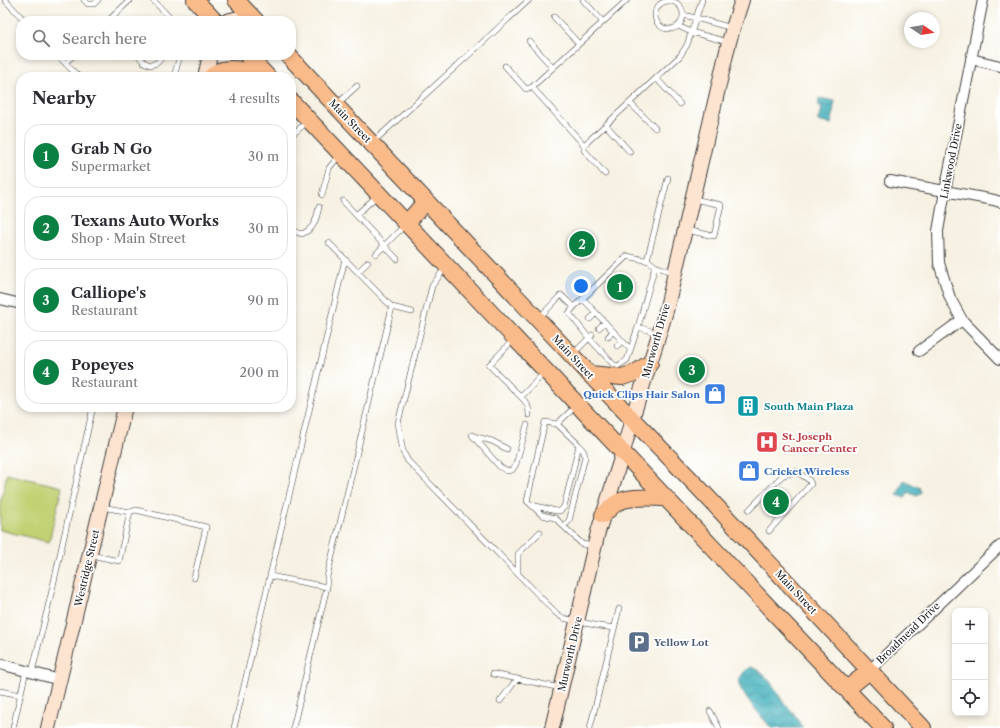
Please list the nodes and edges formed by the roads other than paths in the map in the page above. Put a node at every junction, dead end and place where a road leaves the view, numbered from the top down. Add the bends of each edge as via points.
1 (5, 0) edge
2 (84, 0) edge
3 (98, 0) edge
4 (130, 0) edge
5 (153, 0) edge
6 (195, 0) edge
7 (236, 0) edge
8 (529, 0) edge
9 (583, 0) edge
10 (627, 0) edge
11 (702, 0) edge
12 (742, 0) edge
13 (983, 0) edge
14 (683, 15) junction
15 (20, 16) edge
16 (113, 16) edge
17 (169, 16) edge
18 (210, 16) edge
19 (251, 16) edge
20 (554, 17) dead end
21 (696, 18) junction
22 (603, 22) junction
23 (678, 26) junction
24 (733, 28) junction
25 (691, 32) junction
26 (529, 41) dead end
27 (729, 42) junction
28 (579, 44) junction
29 (971, 59) junction
30 (62, 60) edge
31 (68, 60) edge
32 (142, 60) edge
33 (160, 60) edge
34 (179, 60) edge
35 (209, 60) edge
36 (252, 60) edge
37 (293, 60) edge
38 (65, 63) junction
39 (505, 66) dead end
40 (1000, 66) edge
41 (553, 68) junction
42 (74, 72) edge
43 (175, 72) edge
44 (205, 72) edge
45 (216, 72) edge
46 (250, 72) edge
47 (263, 72) edge
48 (656, 78) junction
49 (357, 86) dead end
50 (532, 87) junction
51 (630, 103) junction
52 (680, 104) dead end
53 (336, 106) junction
54 (296, 107) edge
55 (309, 121) junction
56 (606, 125) junction
57 (654, 128) dead end
58 (296, 133) edge
59 (372, 143) junction
60 (584, 145) junction
61 (630, 152) dead end
62 (341, 154) junction
63 (606, 174) dead end
64 (668, 178) dead end
65 (890, 181) dead end
66 (945, 191) junction
67 (378, 194) junction
68 (322, 195) dead end
69 (692, 198) junction
70 (343, 201) dead end
71 (426, 201) junction
72 (1000, 202) edge
73 (319, 207) dead end
74 (356, 215) junction
75 (406, 224) junction
76 (685, 229) junction
77 (296, 232) edge
78 (329, 243) dead end
79 (384, 245) junction
80 (376, 254) dead end
81 (345, 259) junction
82 (397, 259) dead end
83 (646, 260) junction
84 (368, 262) dead end
85 (446, 266) junction
86 (654, 266) junction
87 (358, 272) junction
88 (674, 274) junction
89 (0, 299) edge
90 (583, 299) junction
91 (16, 303) edge
92 (392, 307) junction
93 (574, 307) junction
94 (412, 312) dead end
95 (596, 313) junction
96 (537, 319) junction
97 (590, 319) dead end
98 (962, 320) junction
99 (605, 322) junction
100 (638, 326) junction
101 (599, 328) dead end
102 (613, 331) junction
103 (659, 333) junction
104 (591, 337) junction
105 (608, 337) dead end
106 (515, 338) junction
107 (622, 341) junction
108 (617, 346) dead end
109 (630, 349) junction
110 (919, 350) dead end
111 (572, 355) junction
112 (1000, 360) edge
113 (650, 363) junction
114 (546, 372) junction
115 (589, 374) junction
116 (521, 397) junction
117 (577, 404) junction
118 (92, 412) edge
119 (124, 412) edge
120 (529, 414) dead end
121 (632, 419) junction
122 (557, 424) junction
123 (526, 425) dead end
124 (579, 445) junction
125 (507, 449) dead end
126 (623, 452) junction
127 (666, 498) junction
128 (531, 504) junction
129 (101, 506) junction
130 (749, 510) dead end
131 (130, 512) junction
132 (603, 515) junction
133 (564, 526) junction
134 (769, 531) dead end
135 (540, 532) dead end
136 (595, 546) junction
137 (1000, 546) edge
138 (90, 555) junction
139 (518, 574) junction
140 (270, 576) junction
141 (194, 578) dead end
142 (327, 587) junction
143 (619, 609) dead end
144 (577, 621) junction
145 (614, 628) junction
146 (0, 664) edge
147 (869, 671) junction
148 (29, 672) junction
149 (493, 674) dead end
150 (517, 679) junction
151 (60, 680) junction
152 (562, 688) junction
153 (847, 689) junction
154 (0, 691) edge
155 (20, 695) junction
156 (500, 701) dead end
157 (710, 711) dead end
158 (13, 728) edge
159 (48, 728) edge
160 (234, 728) edge
161 (293, 728) edge
162 (552, 728) edge
163 (590, 728) edge
164 (719, 728) edge
165 (883, 728) edge
166 (923, 728) edge

1 - 15 lane
2 - 3 lane via 88,4 94,4
4 - 16 lane
5 - 17 lane
6 - 18 main road
7 - 19 main road
8 - 59 lane
9 - 22 lane
10 - 22 lane
11 - 21 lane
12 - 24 street, Murworth Drive
13 - 29 street, Linkwood Drive
14 - 21 lane
14 - 23 lane
14 - 23 lane via 680,6 672,1 662,3 654,14 660,27 669,30
20 - 28 lane
21 - 24 lane
21 - 25 lane
22 - 28 lane
23 - 25 lane
24 - 27 street, Murworth Drive
25 - 27 lane
25 - 48 lane via 680,56
26 - 41 lane
27 - 69 street, Murworth Drive
28 - 41 lane
29 - 40 street
29 - 66 street, Linkwood Drive
30 - 38 lane
31 - 38 lane
32 - 33 lane via 150,65
34 - 43 lane
35 - 44 street
36 - 47 main road
37 - 53 main road, Main Street
38 - 42 lane
39 - 50 lane via 526,89
41 - 50 lane
45 - 46 main road via 235,68
48 - 51 lane
48 - 52 lane
49 - 53 lane
50 - 60 lane
51 - 56 lane
51 - 57 lane
53 - 59 main road, Main Street
54 - 55 main road
55 - 58 lane
55 - 62 main road
56 - 60 lane
56 - 61 lane
59 - 71 main road, Main Street
60 - 63 lane via 584,150
62 - 67 main road
62 - 68 lane via 329,168
64 - 83 lane
65 - 66 street
66 - 72 street
66 - 98 street, Linkwood Drive via 938,231 940,263 950,298
67 - 74 lane
67 - 75 main road
69 - 76 street, Murworth Drive
69 - 76 lane via 721,205 714,236
70 - 74 lane
71 - 75 main road
71 - 96 main road, Main Street
73 - 77 lane via 312,228 302,234
74 - 79 lane
75 - 79 lane
75 - 85 main road
76 - 88 street, Murworth Drive
78 - 81 lane
79 - 80 lane
79 - 82 lane
81 - 87 lane
81 - 140 lane
83 - 86 lane
83 - 90 lane via 628,256
84 - 87 lane
85 - 106 main road
85 - 139 lane via 432,286 398,423 403,452 408,461
86 - 88 lane
86 - 100 lane
87 - 92 lane
88 - 103 street, Murworth Drive
89 - 91 street
90 - 93 lane
90 - 95 lane
92 - 94 lane
92 - 142 lane via 327,577
93 - 96 lane via 562,295
93 - 104 lane via 569,313
95 - 97 lane
95 - 99 lane
96 - 111 main road, Main Street
98 - 110 street
98 - 112 street, Linkwood Drive
99 - 101 lane
99 - 102 lane
100 - 103 lane
100 - 109 lane
102 - 105 lane
102 - 107 lane
103 - 113 street, Murworth Drive
104 - 109 lane via 613,364 618,366 627,360
104 - 111 lane
106 - 114 main road
106 - 116 lane via 489,365
107 - 108 lane
107 - 109 lane
111 - 115 main road, Main Street
113 - 115 main road via 635,373 622,377
113 - 121 street, Murworth Drive
114 - 116 lane
114 - 117 main road
115 - 121 main road, Main Street
116 - 120 lane via 529,407
117 - 122 lane
117 - 126 main road
118 - 148 lane via 53,586
119 - 129 street, Westridge Street
121 - 126 street, Murworth Drive
121 - 147 main road, Main Street
122 - 124 lane
122 - 128 lane via 545,422 527,501
123 - 125 lane via 516,464 512,470 507,471 500,467 472,435
124 - 128 lane via 564,507 556,511
124 - 133 lane via 585,457 569,521
126 - 127 main road
126 - 132 street, Murworth Drive
127 - 132 main road via 627,499 616,503
127 - 153 main road
128 - 133 lane via 542,515 556,518
129 - 131 lane
129 - 138 street, Westridge Street
130 - 134 lane via 782,476 796,471 809,480 811,484
131 - 138 lane via 119,561
131 - 141 lane via 136,510 206,527
132 - 136 street, Murworth Drive
133 - 136 lane via 582,544
135 - 139 lane via 518,554
136 - 144 street, Murworth Drive
137 - 147 street, Broadmead Drive
138 - 151 street, Westridge Street
139 - 144 lane via 557,614
140 - 142 lane
140 - 160 lane
142 - 161 lane
143 - 145 lane
144 - 145 lane
144 - 152 street, Murworth Drive
145 - 163 lane
146 - 148 street
147 - 153 main road
147 - 166 main road, Main Street
148 - 151 street
148 - 155 lane
149 - 150 lane
150 - 152 lane
150 - 156 lane
151 - 159 street, Westridge Street
152 - 162 street, Murworth Drive
153 - 165 main road
154 - 155 lane
155 - 158 lane
157 - 164 lane

